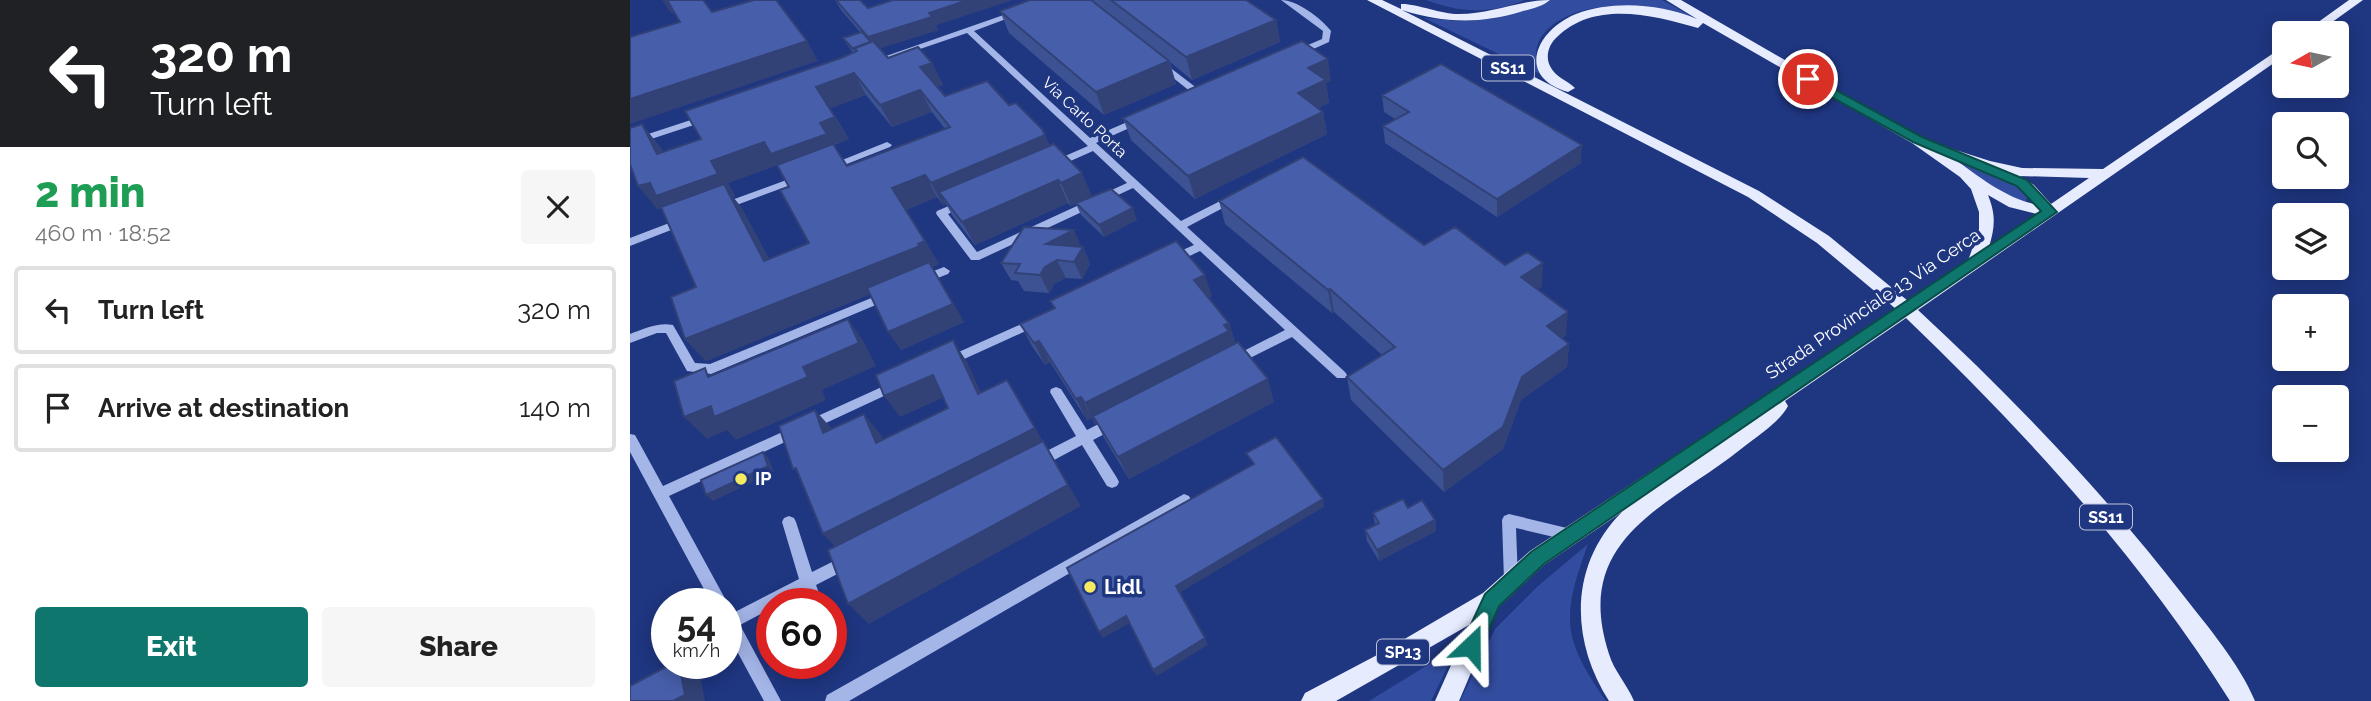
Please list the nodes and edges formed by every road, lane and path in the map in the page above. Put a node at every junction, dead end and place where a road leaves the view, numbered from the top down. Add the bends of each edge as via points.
1 (1284, 0) edge
2 (1373, 0) edge
3 (1390, 0) edge
4 (1544, 0) edge
5 (1672, 0) edge
6 (2357, 0) edge
7 (1031, 9) edge
8 (2326, 21) edge
9 (968, 30) junction
10 (1286, 58) edge
11 (2272, 58) edge
12 (1156, 60) edge
13 (864, 65) edge
14 (1786, 67) junction
15 (1212, 89) edge
16 (1199, 94) junction
17 (1187, 100) edge
18 (721, 113) edge
19 (1150, 116) edge
20 (1642, 136) junction
21 (1917, 140) junction
22 (630, 143) edge
23 (887, 145) dead end
24 (1092, 145) junction
25 (1979, 164) junction
26 (823, 169) edge
27 (1043, 169) edge
28 (2106, 173) junction
29 (810, 174) edge
30 (1965, 174) junction
31 (1134, 184) junction
32 (1238, 196) edge
33 (979, 197) edge
34 (2050, 212) junction
35 (707, 213) edge
36 (694, 218) edge
37 (1180, 226) junction
38 (630, 242) edge
39 (1201, 246) junction
40 (1164, 263) edge
41 (1975, 264) junction
42 (944, 271) dead end
43 (906, 287) edge
44 (894, 292) edge
45 (1050, 315) edge
46 (1294, 331) junction
47 (630, 338) edge
48 (1830, 361) junction
49 (937, 367) edge
50 (1220, 369) edge
51 (1341, 375) dead end
52 (912, 378) edge
53 (1056, 392) dead end
54 (1134, 413) edge
55 (1084, 438) junction
56 (630, 439) edge
57 (1024, 469) edge
58 (1112, 482) dead end
59 (660, 494) junction
60 (1184, 500) edge
61 (789, 522) dead end
62 (1572, 535) junction
63 (856, 557) edge
64 (1511, 580) junction
65 (807, 582) junction
66 (711, 588) edge
67 (809, 588) edge
68 (1492, 600) junction
69 (742, 612) edge
70 (742, 645) edge
71 (2243, 700) edge
72 (773, 701) edge
73 (834, 701) edge
74 (1313, 701) edge
75 (1447, 701) edge
76 (1622, 701) edge

1 - 10 street via 1328,34 1322,43
2 - 20 main road, SS11
3 - 4 main road via 1424,13 1463,18 1506,14
5 - 14 main road
6 - 8 main road
7 - 9 street
9 - 13 street
9 - 24 street, Via Carlo Porta
11 - 28 main road, Strada Provinciale 13 Via Cerca / SP13
12 - 16 street
14 - 20 main road via 1667,13 1609,10 1560,26 1543,44 1545,69 1559,83 1605,106
14 - 21 main road
15 - 16 street
16 - 17 street
18 - 22 street
19 - 24 street
20 - 71 main road, SS11 via 1766,202 1857,265 1898,300 2028,430 2111,523
21 - 25 main road
21 - 30 main road
23 - 26 street
24 - 27 street
24 - 31 street, Via Carlo Porta
25 - 28 main road via 2036,176
25 - 34 main road via 2022,183
28 - 34 main road, Strada Provinciale 13 Via Cerca / SP13
29 - 35 street
30 - 34 main road via 2014,204
30 - 41 main road via 1978,187 1987,212 1987,229
31 - 33 street via 975,257 941,213
31 - 37 street, Via Carlo Porta
32 - 37 street
34 - 41 main road, Strada Provinciale 13 Via Cerca / SP13
36 - 38 street
37 - 39 street, Via Carlo Porta
39 - 40 street
39 - 46 street, Via Carlo Porta
41 - 48 main road, Strada Provinciale 13 Via Cerca / SP13
42 - 43 street
44 - 47 street via 711,369 691,368 669,328
45 - 49 street
46 - 50 street
46 - 51 street, Via Carlo Porta
48 - 62 main road, Strada Provinciale 13 Via Cerca / SP13
48 - 76 main road via 1735,445 1627,520 1607,546 1591,588 1589,616 1603,666
52 - 59 street
53 - 55 street
54 - 55 street
55 - 57 street
55 - 58 street
56 - 59 street
59 - 66 street
60 - 73 street
61 - 65 street
62 - 64 main road, Strada Provinciale 13 Via Cerca / SP13
62 - 64 street via 1509,520
63 - 65 street
64 - 68 main road, Strada Provinciale 13 Via Cerca / SP13
65 - 67 street
65 - 69 street
68 - 74 main road, Strada Provinciale 13 Via Cerca / SP13
68 - 75 main road, Strada Provinciale 13 Via Cerca / SP13
70 - 72 street

